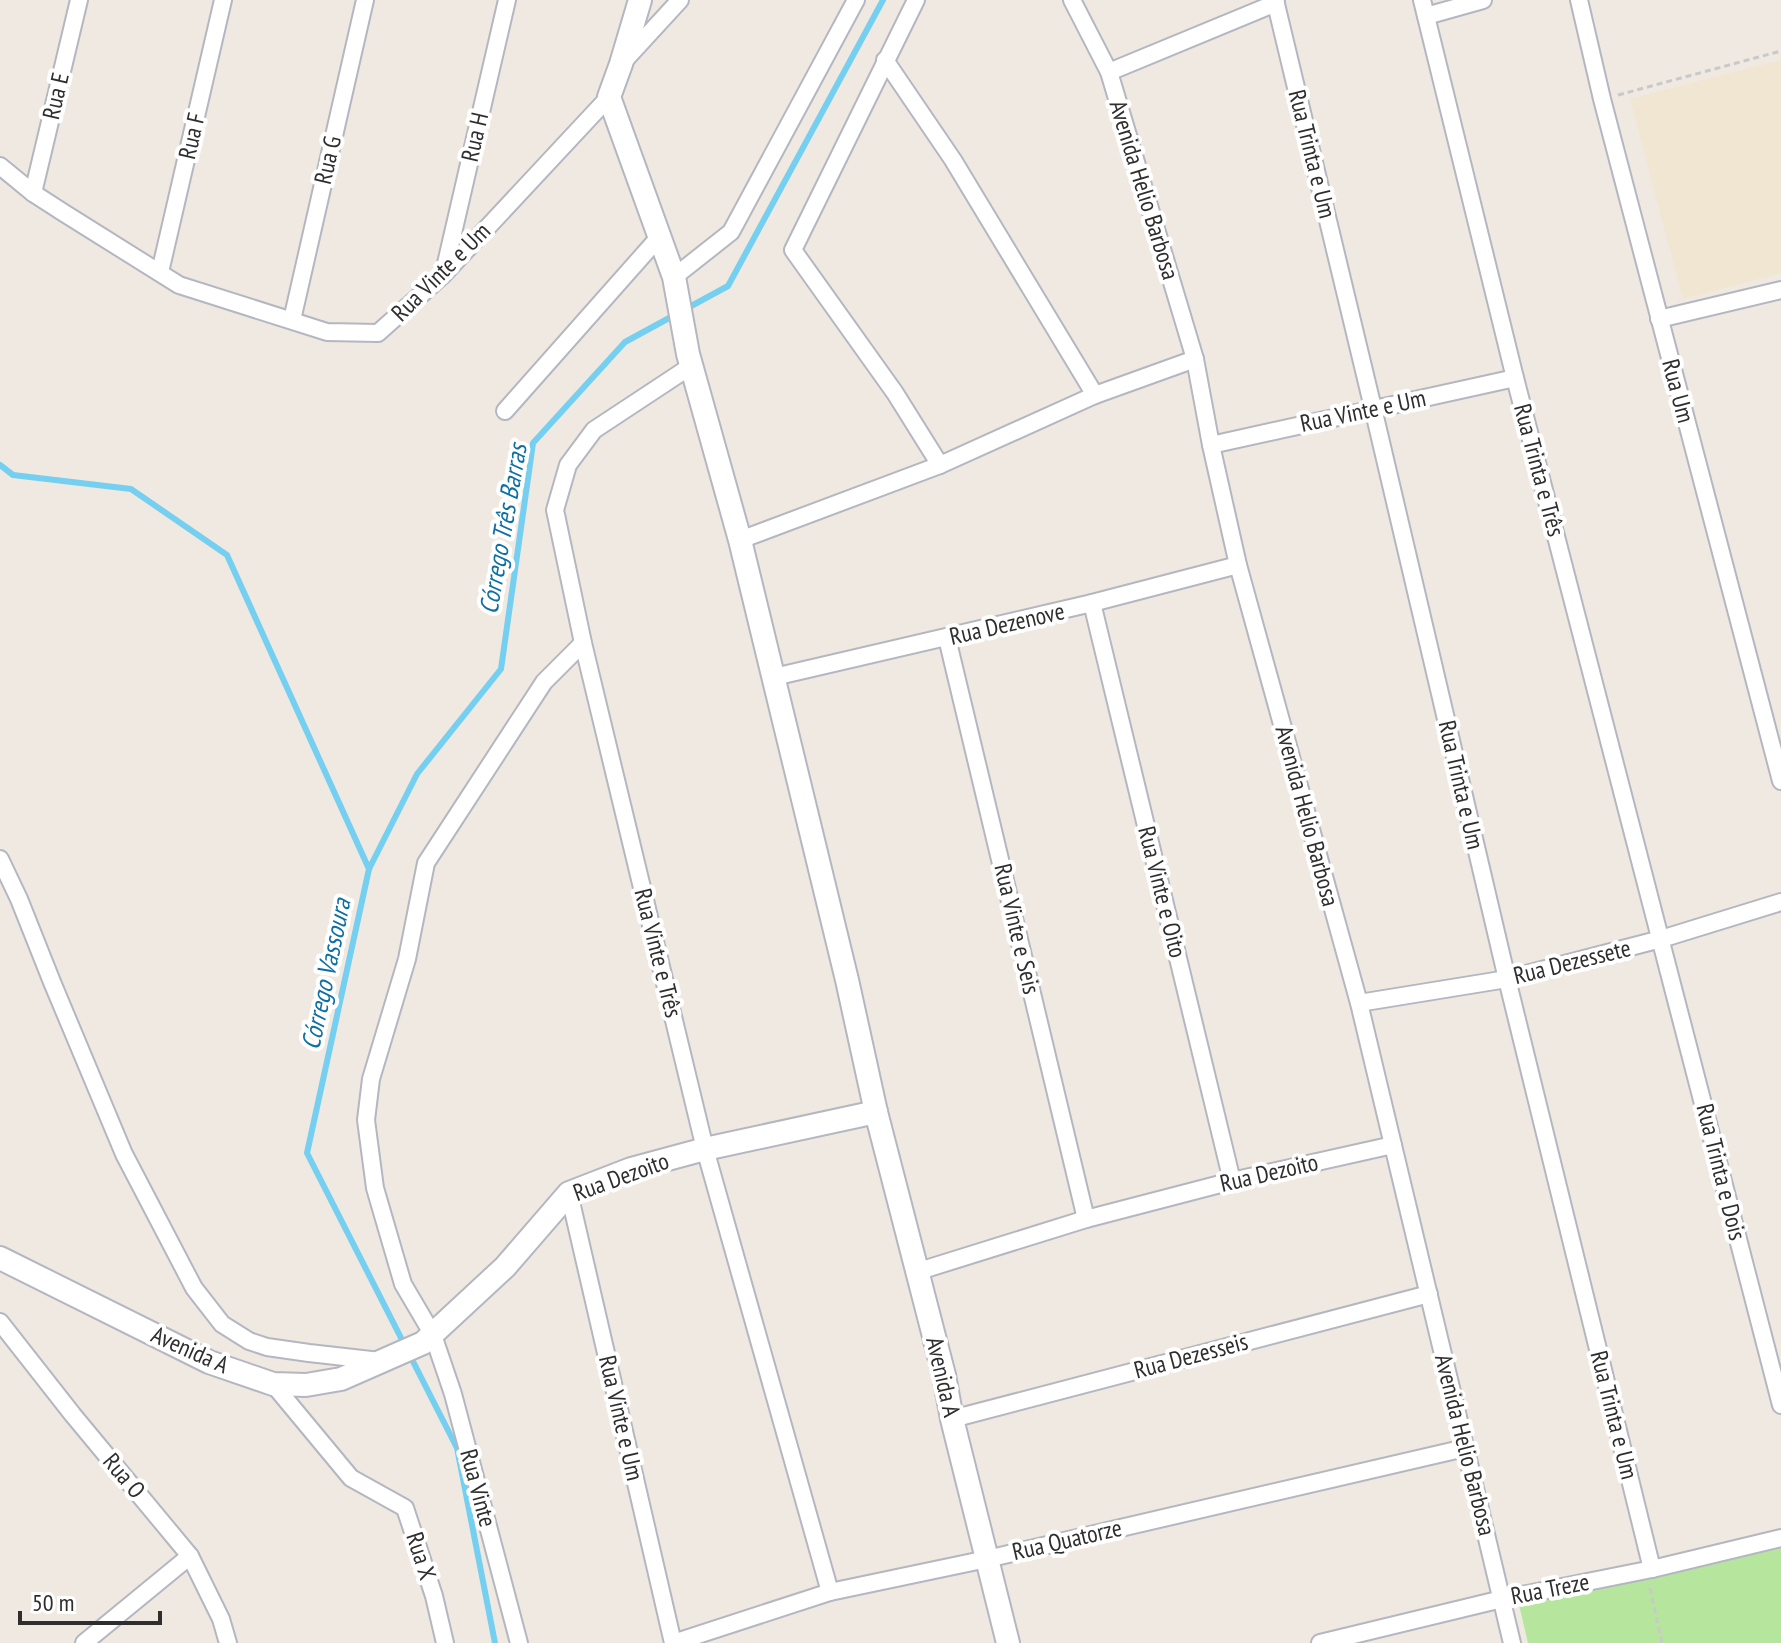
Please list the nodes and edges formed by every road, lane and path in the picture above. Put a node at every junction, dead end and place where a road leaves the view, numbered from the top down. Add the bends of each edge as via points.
1 (79, 0) edge
2 (223, 0) edge
3 (365, 0) edge
4 (507, 0) edge
5 (640, 0) edge
6 (680, 0) edge
7 (856, 0) edge
8 (916, 0) edge
9 (1072, 0) edge
10 (1483, 0) edge
11 (1579, 0) edge
12 (1275, 1) edge
13 (1424, 8) edge
14 (1781, 51) edge
15 (885, 60) junction
16 (621, 64) junction
17 (1109, 72) junction
18 (609, 97) junction
19 (1602, 99) junction
20 (0, 166) edge
21 (33, 193) junction
22 (660, 236) junction
23 (160, 272) junction
24 (444, 274) junction
25 (674, 277) junction
26 (1781, 290) edge
27 (1659, 319) junction
28 (292, 320) junction
29 (1195, 359) junction
30 (690, 360) junction
31 (1515, 378) junction
32 (1095, 395) junction
33 (1373, 408) junction
34 (505, 411) dead end
35 (1211, 445) junction
36 (940, 465) junction
37 (740, 540) junction
38 (1238, 565) junction
39 (1092, 603) junction
40 (947, 638) junction
41 (583, 643) junction
42 (774, 677) junction
43 (1781, 781) edge
44 (0, 859) edge
45 (1781, 902) edge
46 (1661, 939) junction
47 (1507, 979) junction
48 (1359, 1003) junction
49 (876, 1112) junction
50 (1393, 1145) junction
51 (705, 1149) junction
52 (1232, 1181) junction
53 (569, 1193) junction
54 (1086, 1219) junction
55 (3, 1256) edge
56 (916, 1272) junction
57 (1429, 1294) junction
58 (0, 1322) edge
59 (428, 1339) junction
60 (382, 1361) junction
61 (273, 1384) junction
62 (1781, 1405) edge
63 (952, 1419) junction
64 (1465, 1448) junction
65 (1781, 1538) edge
66 (190, 1556) junction
67 (987, 1559) junction
68 (1649, 1569) junction
69 (830, 1592) junction
70 (1502, 1599) junction
71 (84, 1643) edge
72 (228, 1643) edge
73 (445, 1643) edge
74 (519, 1643) edge
75 (673, 1643) edge
76 (1008, 1643) edge
77 (1320, 1643) edge
78 (1512, 1643) edge
79 (1662, 1643) edge

1 - 21 street, Rua E
2 - 23 street, Rua F
3 - 28 street, Rua G
4 - 24 street, Rua H
5 - 16 main road
6 - 16 street, Rua Vinte e Um
7 - 25 street via 731,232
8 - 15 street
9 - 17 street, Avenida Helio Barbosa
10 - 13 street
11 - 19 street, Rua Um
12 - 17 street
12 - 33 street, Rua Trinta e Um
13 - 31 street, Rua Trinta e Três
14 - 19 path
15 - 32 street via 953,160
15 - 36 street via 793,250
16 - 18 main road, Rua Vinte e Um
17 - 29 street, Avenida Helio Barbosa
18 - 22 main road
18 - 24 street, Rua Vinte e Um
19 - 27 street, Rua Um
20 - 21 street, Rua Vinte e Um
21 - 23 street, Rua Vinte e Um
22 - 25 main road
22 - 34 street
23 - 28 street, Rua Vinte e Um via 179,285
24 - 28 street, Rua Vinte e Um via 378,333 327,332
25 - 30 main road
26 - 27 street
27 - 43 street, Rua Um
29 - 32 street
29 - 35 street, Avenida Helio Barbosa
30 - 37 main road
30 - 41 street, Rua Vinte e Três via 594,430 568,465 555,510
31 - 33 street, Rua Vinte e Um
31 - 46 street, Rua Trinta e Três
32 - 36 street
33 - 35 street, Rua Vinte e Um
33 - 47 street, Rua Trinta e Um
35 - 38 street, Avenida Helio Barbosa
36 - 37 street
37 - 42 main road
38 - 39 street, Rua Dezenove
38 - 48 street, Avenida Helio Barbosa
39 - 40 street, Rua Dezenove
39 - 52 street, Rua Vinte e Oito
40 - 42 street, Rua Dezenove
40 - 54 street, Rua Vinte e Seis
41 - 51 street, Rua Vinte e Três
41 - 59 street, Rua Vinte via 544,682 426,863 407,959 371,1079 366,1120 375,1188 403,1284
42 - 49 main road
44 - 60 street via 124,1154 194,1288 222,1324 249,1341
45 - 46 street, Rua Dezessete
46 - 47 street, Rua Dezessete
46 - 62 street, Rua Trinta e Dois
47 - 48 street, Rua Dezessete
47 - 68 street, Rua Trinta e Um
48 - 50 street, Avenida Helio Barbosa
49 - 51 main road, Rua Dezoito
49 - 56 main road, Avenida A
50 - 52 street, Rua Dezoito
50 - 57 street, Avenida Helio Barbosa
51 - 53 main road, Rua Dezoito
51 - 69 street, Rua Vinte e Três
52 - 54 street, Rua Dezoito
53 - 59 main road, Rua Dezoito via 505,1267
53 - 75 street, Rua Vinte e Um
54 - 56 street, Rua Dezoito
55 - 61 main road, Avenida A via 209,1362
56 - 63 main road, Avenida A
57 - 63 street, Rua Dezesseis
57 - 64 street, Avenida Helio Barbosa
58 - 66 street, Rua O
59 - 60 main road, Rua Dezoito
59 - 74 street, Rua Vinte via 453,1394
60 - 61 main road, Avenida A via 341,1379
61 - 73 street, Rua X via 351,1478 405,1508
63 - 67 main road, Avenida A
64 - 67 street, Rua Quatorze
64 - 70 street, Avenida Helio Barbosa
65 - 68 street, Rua Treze
66 - 71 street
66 - 72 street, Rua O
67 - 69 street, Rua Quatorze
67 - 76 main road, Avenida A
68 - 70 street, Rua Treze
68 - 79 path
69 - 75 street, Rua Quatorze
70 - 77 street, Rua Treze
70 - 78 street, Avenida Helio Barbosa

